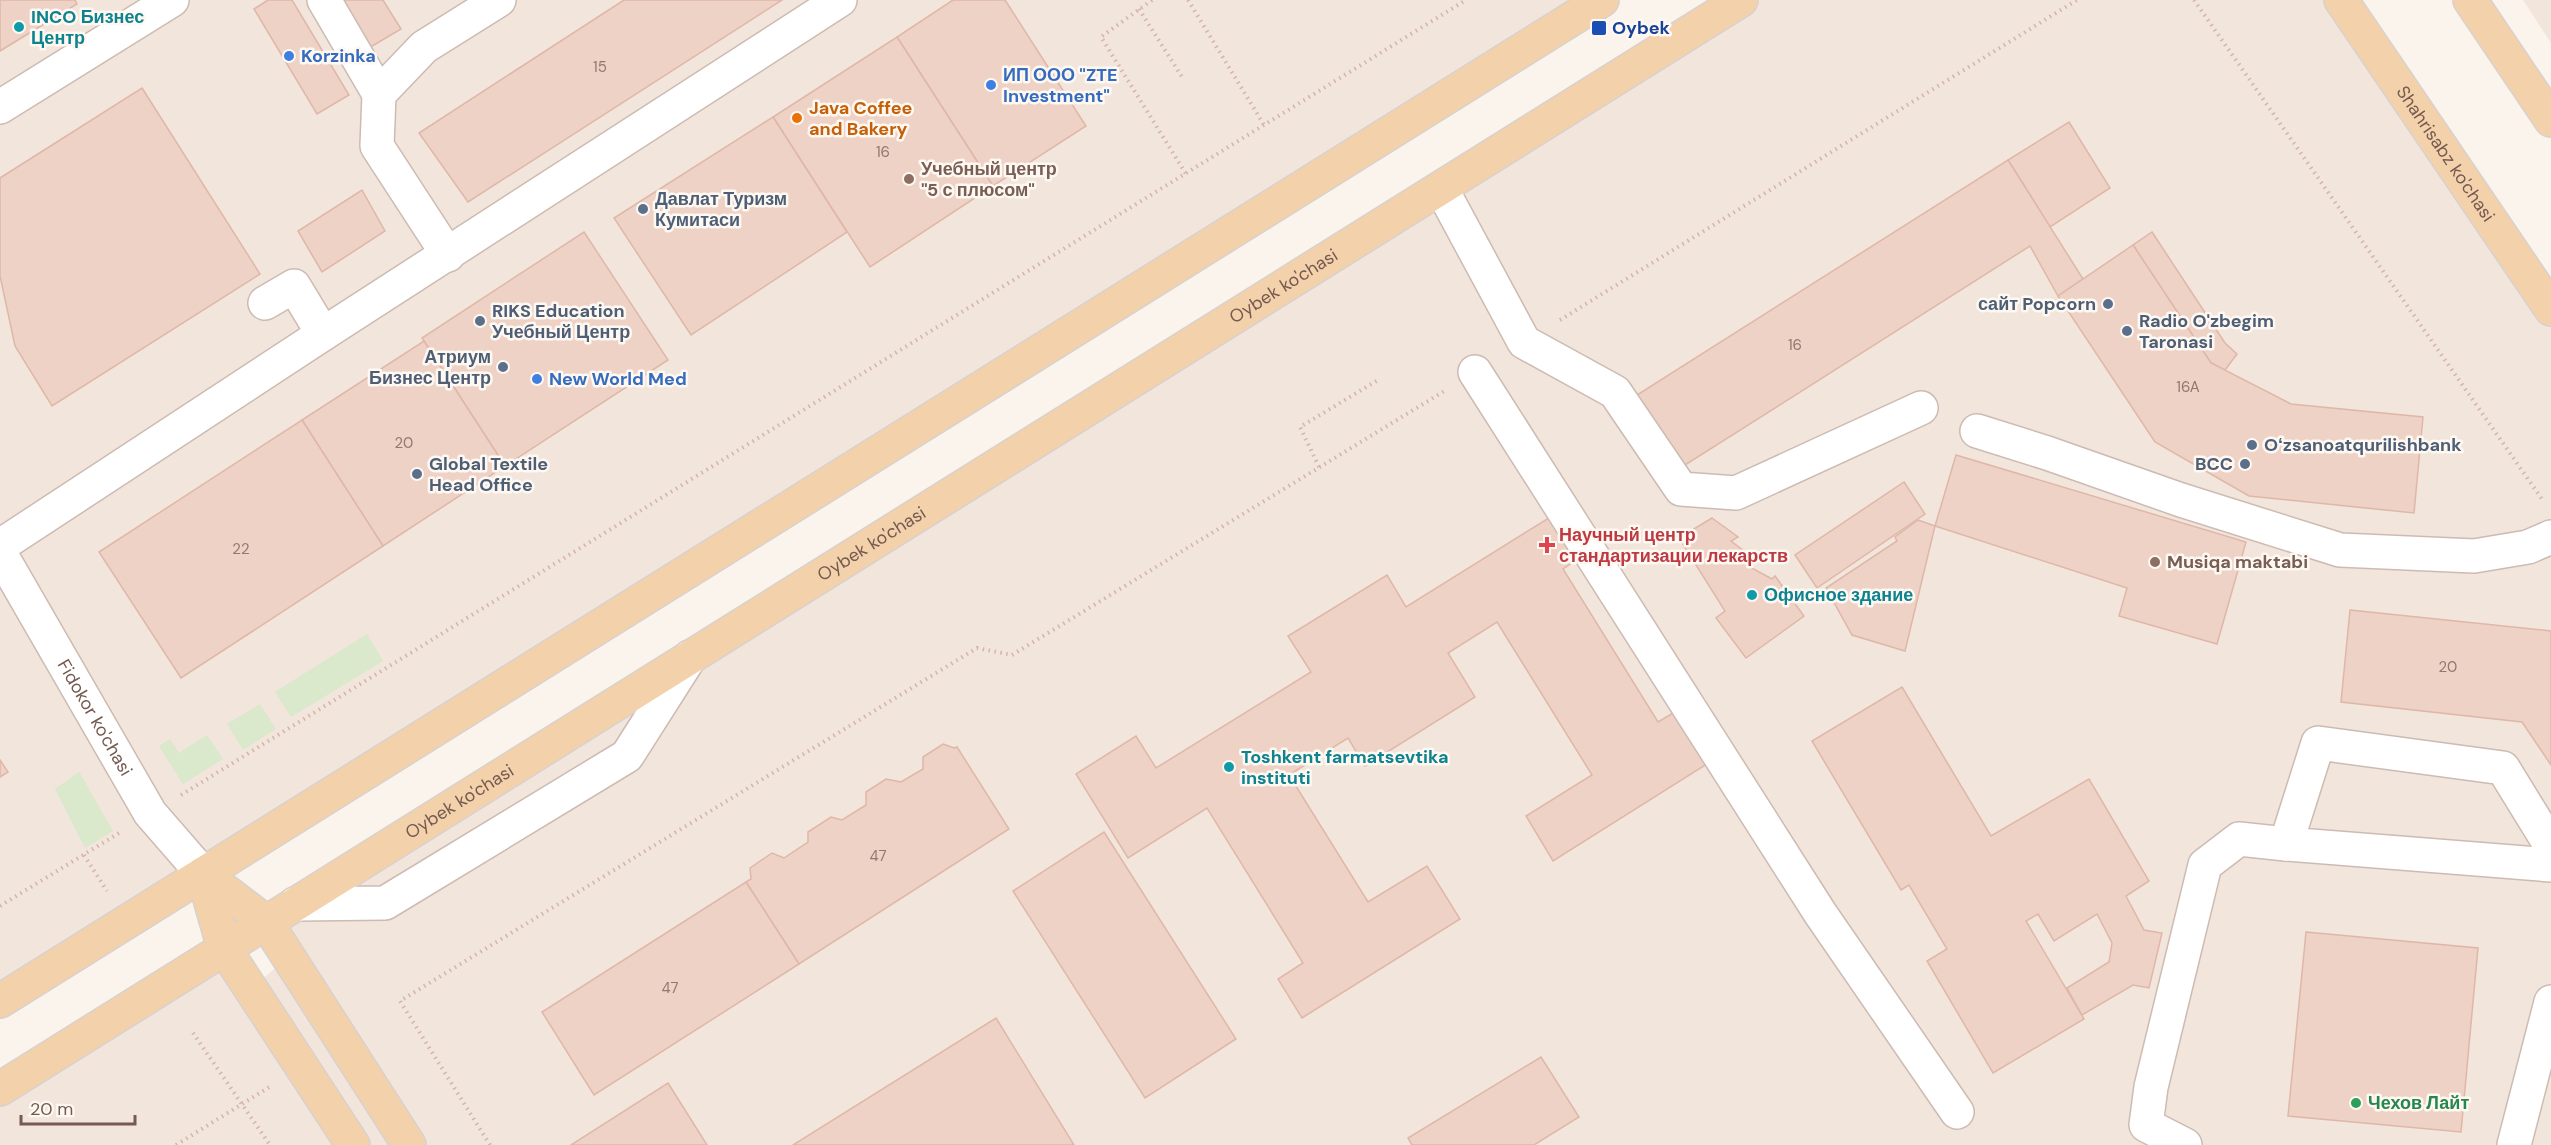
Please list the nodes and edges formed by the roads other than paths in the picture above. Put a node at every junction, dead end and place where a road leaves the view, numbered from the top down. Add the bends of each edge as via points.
1 (172, 0) edge
2 (324, 0) edge
3 (500, 0) edge
4 (840, 0) edge
5 (1602, 0) edge
6 (1741, 0) edge
7 (2341, 0) edge
8 (2470, 0) edge
9 (379, 94) junction
10 (0, 106) edge
11 (2551, 120) edge
12 (1440, 188) junction
13 (448, 255) junction
14 (265, 303) dead end
15 (2551, 309) edge
16 (323, 334) junction
17 (1475, 372) dead end
18 (1920, 408) dead end
19 (1977, 431) dead end
20 (2551, 537) edge
21 (0, 546) edge
22 (0, 553) edge
23 (690, 657) junction
24 (2286, 844) junction
25 (2551, 846) edge
26 (2551, 865) edge
27 (203, 874) junction
28 (295, 904) junction
29 (266, 922) junction
30 (224, 948) junction
31 (0, 1001) edge
32 (2551, 1002) edge
33 (0, 1089) edge
34 (1957, 1112) dead end
35 (2144, 1135) edge
36 (353, 1145) edge
37 (409, 1145) edge
38 (2185, 1145) edge
39 (2514, 1145) edge

1 - 10 street
2 - 9 street
3 - 9 street via 424,47
4 - 13 street
5 - 27 main road
6 - 12 main road, Oybek ko'chasi
7 - 15 main road, Shahrisabz ko'chasi
8 - 11 main road
9 - 13 street via 377,146
12 - 18 street via 1524,342 1615,392 1681,489 1736,493
12 - 23 main road, Oybek ko'chasi
13 - 16 street
14 - 16 street via 294,286
16 - 21 street
17 - 34 street via 1820,913
19 - 20 street via 2340,550 2474,556 2528,547
22 - 27 street, Fidokor ko'chasi via 150,813
23 - 28 main road, Oybek ko'chasi
23 - 28 street via 627,756 385,903
24 - 25 street via 2318,743 2503,768
24 - 26 street
24 - 35 street via 2239,839 2205,865 2151,1087
27 - 29 main road, Fidokor ko'chasi
27 - 30 main road, Fidokor ko'chasi
27 - 31 main road
28 - 29 main road, Oybek ko'chasi
29 - 30 main road, Oybek ko'chasi
29 - 37 main road, Fidokor ko'chasi
30 - 33 main road, Oybek ko'chasi
30 - 36 main road, Fidokor ko'chasi
32 - 39 street
35 - 38 street

